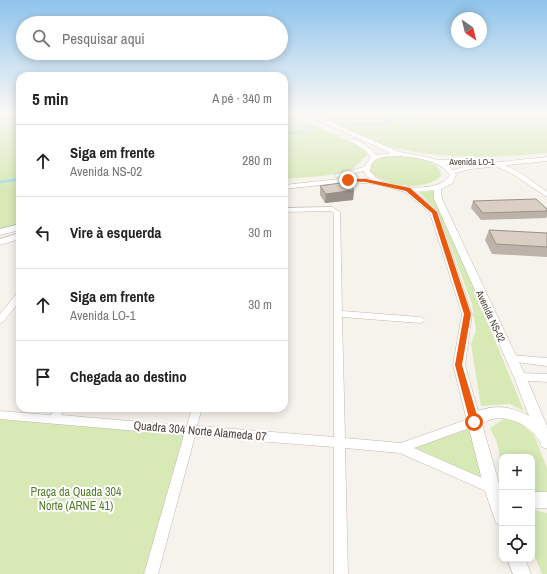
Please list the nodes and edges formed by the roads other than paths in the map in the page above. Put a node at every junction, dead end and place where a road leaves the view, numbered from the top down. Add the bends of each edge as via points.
1 (345, 138) edge
2 (360, 138) edge
3 (401, 154) junction
4 (374, 157) junction
5 (547, 159) edge
6 (438, 162) junction
7 (505, 162) junction
8 (496, 164) junction
9 (366, 168) junction
10 (452, 172) junction
11 (288, 181) edge
12 (379, 183) junction
13 (288, 188) edge
14 (437, 188) junction
15 (408, 190) junction
16 (547, 195) edge
17 (288, 210) edge
18 (16, 228) edge
19 (0, 232) edge
20 (16, 237) edge
21 (0, 242) edge
22 (16, 300) edge
23 (339, 314) junction
24 (0, 320) edge
25 (420, 320) dead end
26 (511, 359) junction
27 (547, 362) edge
28 (520, 377) junction
29 (547, 378) edge
30 (58, 412) edge
31 (196, 412) edge
32 (0, 415) edge
33 (54, 419) junction
34 (474, 422) junction
35 (191, 430) junction
36 (545, 439) edge
37 (340, 443) junction
38 (401, 448) junction
39 (497, 490) edge
40 (535, 500) edge
41 (547, 500) edge
42 (499, 501) edge
43 (517, 562) edge
44 (151, 574) edge
45 (342, 574) edge
46 (522, 574) edge

1 - 4 street via 361,145
2 - 3 street
3 - 4 street
3 - 6 street
4 - 9 street
5 - 7 street, Avenida LO-1
6 - 7 street, Avenida LO-1
6 - 10 street
7 - 8 street, Avenida LO-1
8 - 10 street, Avenida LO-1
8 - 16 street via 518,174
9 - 11 street via 352,173
9 - 12 street via 367,173
10 - 14 street via 450,181
12 - 13 street via 348,180
12 - 15 street
14 - 15 street
14 - 26 street, Avenida NS-02 via 438,199
15 - 34 street, Avenida NS-02 via 434,212 467,314 458,365
17 - 23 street via 332,209 337,212
18 - 19 street
20 - 21 street
22 - 24 street
23 - 25 street
23 - 37 street
26 - 27 street
26 - 28 street, Avenida NS-02
28 - 29 street
28 - 36 street, Avenida NS-02
30 - 33 street
31 - 35 street
32 - 33 street, Quadra 304 Norte Alameda 07
33 - 35 street, Quadra 304 Norte Alameda 07
34 - 36 street via 490,412 506,412 522,418
34 - 38 street, Quadra 304 Norte Alameda 07
34 - 39 street, Avenida NS-02
35 - 37 street, Quadra 304 Norte Alameda 07
35 - 44 street
37 - 38 street, Quadra 304 Norte Alameda 07
37 - 45 street
38 - 39 street, Quadra 304 Norte Alameda 07
39 - 42 street, Avenida NS-02
40 - 41 street
43 - 46 street

